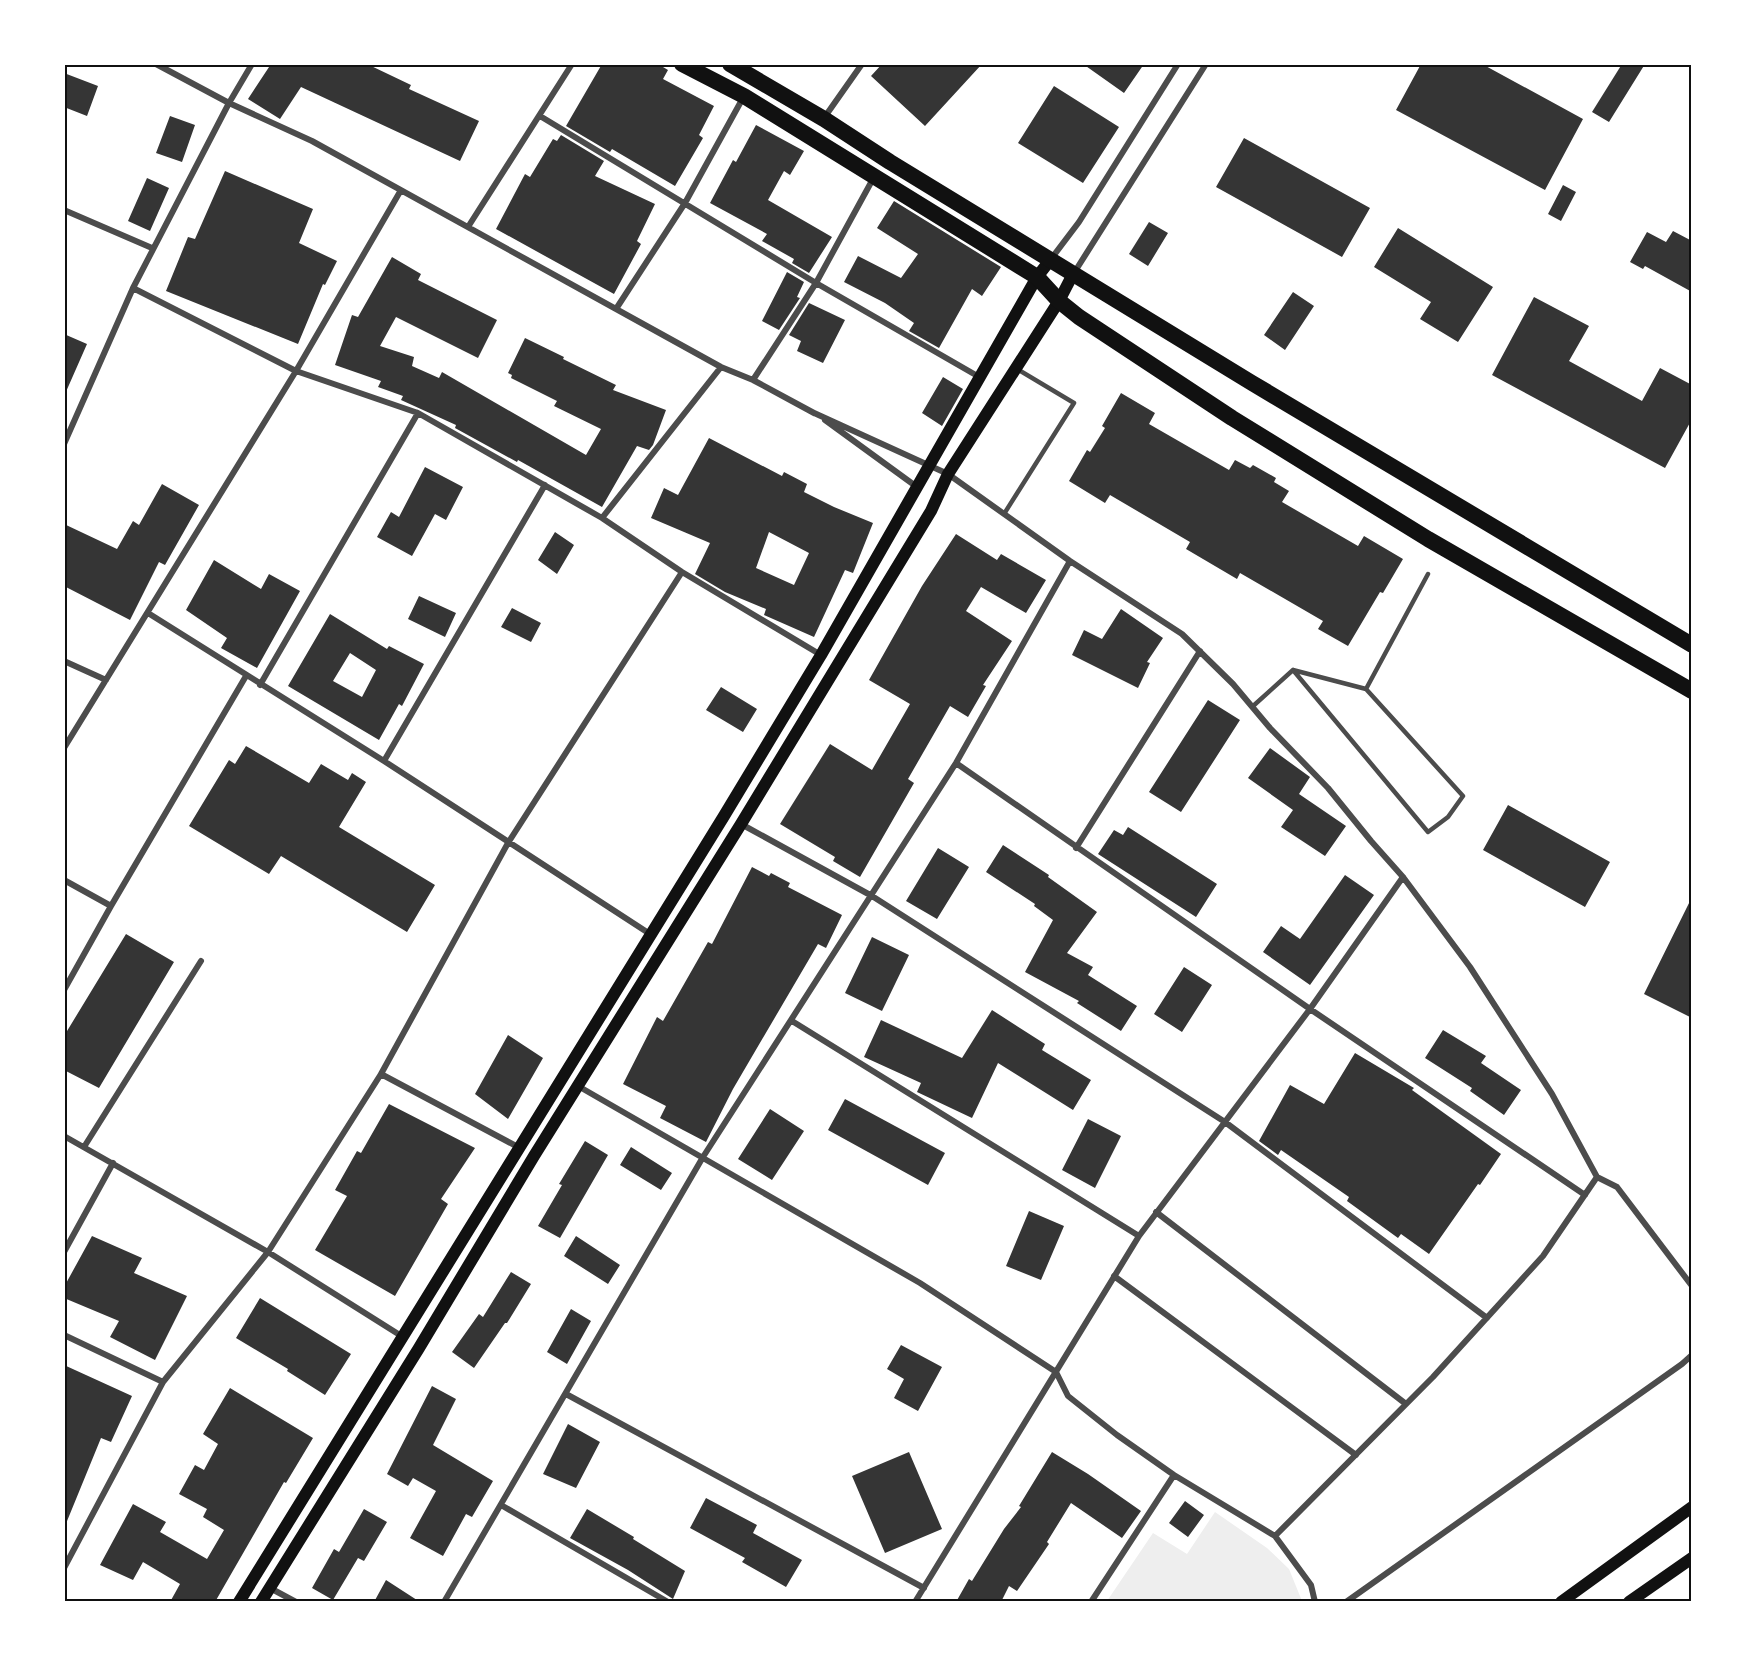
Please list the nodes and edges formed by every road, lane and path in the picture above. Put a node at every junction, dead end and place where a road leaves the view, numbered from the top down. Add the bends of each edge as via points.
1 (156, 64) edge
2 (252, 64) edge
3 (572, 64) edge
4 (682, 64) edge
5 (730, 64) edge
6 (862, 64) edge
7 (1178, 64) edge
8 (1206, 64) edge
9 (744, 96) junction
10 (228, 104) junction
11 (540, 116) junction
12 (824, 119) junction
13 (874, 177) junction
14 (401, 190) junction
15 (685, 203) junction
16 (64, 210) edge
17 (468, 227) junction
18 (152, 248) junction
19 (1051, 259) junction
20 (1074, 274) junction
21 (1037, 278) junction
22 (816, 284) junction
23 (133, 288) junction
24 (1059, 301) junction
25 (616, 309) junction
26 (721, 367) junction
27 (1017, 369) junction
28 (296, 371) junction
29 (981, 379) junction
30 (753, 380) junction
31 (418, 412) junction
32 (812, 412) junction
33 (64, 444) edge
34 (930, 465) junction
35 (948, 474) junction
36 (545, 485) junction
37 (917, 487) junction
38 (1004, 514) junction
39 (602, 518) junction
40 (1070, 561) junction
41 (682, 572) junction
42 (1428, 574) dead end
43 (148, 613) junction
44 (1692, 645) edge
45 (1200, 651) junction
46 (821, 655) junction
47 (64, 661) edge
48 (1293, 670) junction
49 (246, 676) junction
50 (106, 680) junction
51 (260, 685) junction
52 (1366, 689) junction
53 (1692, 691) edge
54 (1252, 707) junction
55 (64, 748) edge
56 (384, 762) junction
57 (956, 763) junction
58 (741, 824) junction
59 (508, 843) junction
60 (1076, 848) junction
61 (1403, 877) junction
62 (64, 880) edge
63 (872, 896) junction
64 (111, 906) junction
65 (651, 934) junction
66 (201, 961) dead end
67 (64, 990) edge
68 (1310, 1009) junction
69 (792, 1021) junction
70 (381, 1074) junction
71 (578, 1086) junction
72 (1225, 1122) junction
73 (64, 1136) edge
74 (84, 1147) junction
75 (518, 1147) junction
76 (703, 1157) junction
77 (113, 1164) junction
78 (1597, 1177) junction
79 (1585, 1195) junction
80 (1156, 1212) junction
81 (1139, 1236) junction
82 (64, 1252) edge
83 (268, 1252) junction
84 (1114, 1276) junction
85 (1692, 1286) edge
86 (1487, 1318) junction
87 (64, 1335) edge
88 (403, 1337) junction
89 (1692, 1355) edge
90 (1056, 1372) junction
91 (164, 1382) junction
92 (566, 1394) junction
93 (1406, 1404) junction
94 (1356, 1455) junction
95 (1174, 1475) junction
96 (501, 1505) junction
97 (1692, 1507) edge
98 (1275, 1536) junction
99 (1692, 1558) edge
100 (64, 1568) edge
101 (270, 1588) junction
102 (924, 1588) junction
103 (239, 1602) edge
104 (261, 1602) edge
105 (296, 1602) edge
106 (444, 1602) edge
107 (668, 1602) edge
108 (915, 1602) edge
109 (1091, 1602) edge
110 (1315, 1602) edge
111 (1346, 1602) edge
112 (1561, 1602) edge
113 (1629, 1602) edge

1 - 10 street
2 - 10 street
3 - 11 street
4 - 9 highway
5 - 12 highway
6 - 12 street
7 - 19 street via 1079,222
8 - 20 street
9 - 13 highway
9 - 15 street
10 - 14 street via 312,141
10 - 18 street
11 - 15 street
11 - 17 street
12 - 19 highway
13 - 21 highway
13 - 22 street
14 - 17 street
14 - 28 street
15 - 22 street
15 - 25 street
16 - 18 street
17 - 25 street
18 - 23 street
19 - 20 highway
19 - 21 main road
20 - 24 main road
20 - 44 highway
21 - 24 highway
21 - 29 main road
22 - 29 street
22 - 30 street
23 - 28 street
23 - 33 street
24 - 27 main road
24 - 53 highway via 1232,418 1409,527
25 - 26 street
26 - 30 street
26 - 39 street
27 - 35 main road
27 - 38 lane via 1074,403
28 - 31 street
28 - 43 street
29 - 34 main road
30 - 32 street
31 - 36 street
31 - 51 street
32 - 34 street
32 - 37 street
34 - 35 street
34 - 37 main road
35 - 38 street
35 - 58 main road via 932,511
36 - 39 street
36 - 56 street
37 - 46 main road
38 - 40 street
39 - 41 street
40 - 45 street via 1182,634
40 - 57 street
41 - 46 street
41 - 59 street
42 - 52 lane
43 - 49 street
43 - 50 street
45 - 54 street
45 - 60 street
46 - 65 main road
47 - 50 street
48 - 52 lane
48 - 52 lane via 1428,832 1448,817 1463,796
48 - 54 lane
49 - 51 street
49 - 64 street
50 - 55 street
51 - 56 street
54 - 61 street via 1328,788
56 - 59 street
57 - 60 street
57 - 63 street
58 - 63 street
58 - 71 main road
59 - 65 street
59 - 70 street
60 - 68 street
61 - 68 street
61 - 78 street via 1470,967 1524,1050
62 - 64 street
63 - 69 street
63 - 72 street
64 - 67 street
65 - 75 main road
66 - 74 street
68 - 72 street
68 - 79 street
69 - 76 street
69 - 81 street
70 - 75 street
70 - 83 street
71 - 76 street
71 - 101 main road
72 - 80 street
72 - 86 street
73 - 74 street
74 - 77 street
75 - 88 main road
76 - 90 street via 920,1283
76 - 92 street
77 - 82 street
77 - 83 street
78 - 79 street
78 - 85 street via 1617,1187
79 - 86 street via 1543,1256
80 - 81 street
80 - 93 street
81 - 84 street
83 - 88 street
83 - 91 street
84 - 90 street
84 - 94 street
86 - 93 street
87 - 91 street
88 - 103 main road
89 - 111 street
90 - 95 street via 1068,1396
90 - 102 street
91 - 100 street
92 - 96 street
92 - 102 street
93 - 94 street
94 - 98 street
95 - 98 street
95 - 109 street
96 - 106 street
96 - 107 street
97 - 112 main road
98 - 110 street via 1311,1586
99 - 113 main road
101 - 104 main road
101 - 105 street
102 - 108 street

